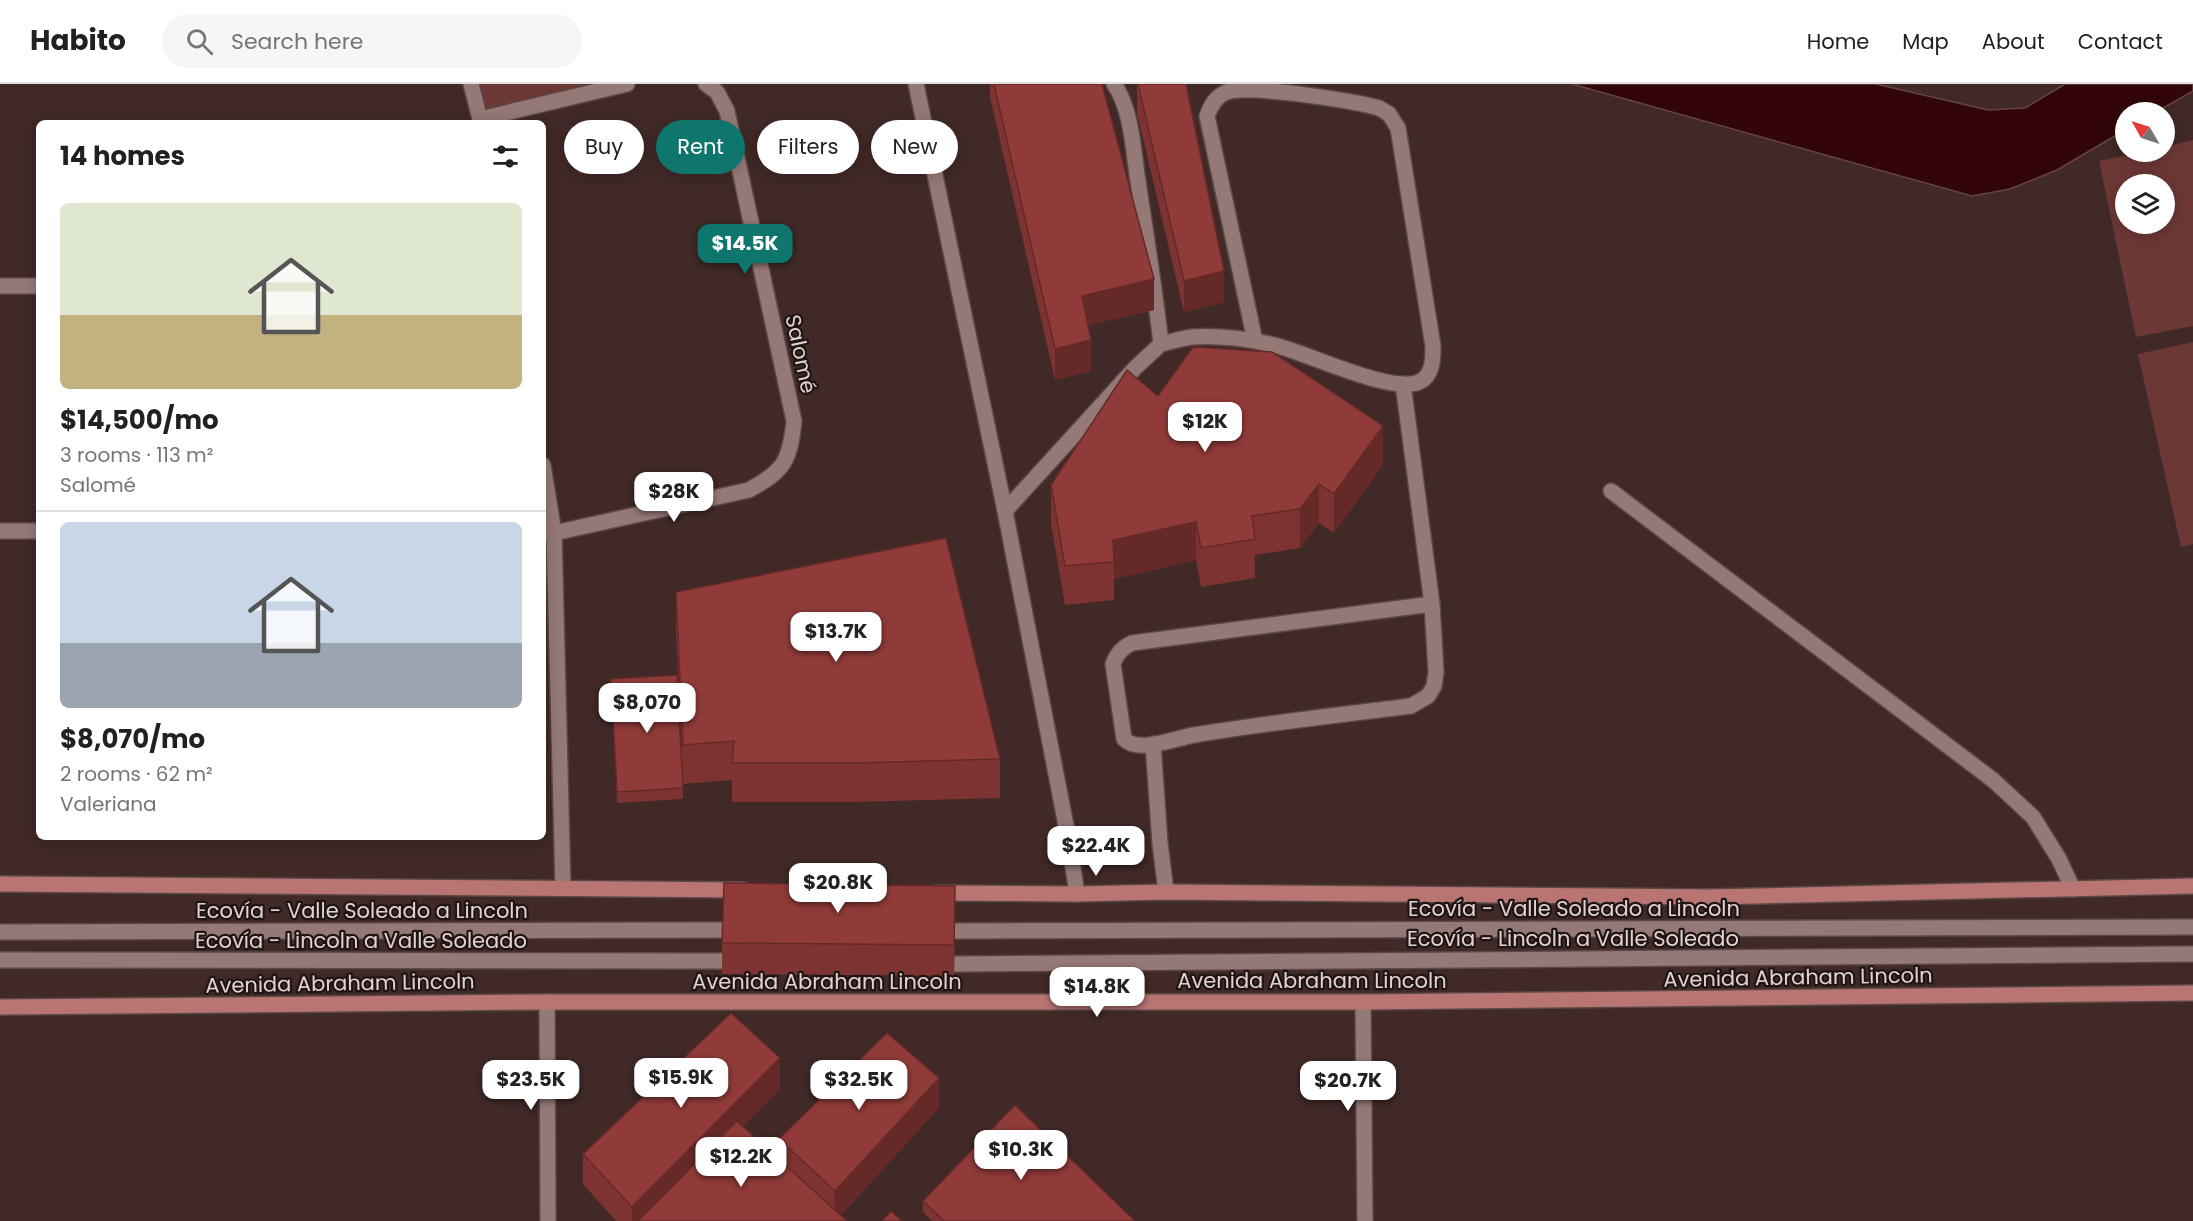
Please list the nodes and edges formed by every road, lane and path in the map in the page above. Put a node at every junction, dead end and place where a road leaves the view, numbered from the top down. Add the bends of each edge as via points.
1 (471, 84) edge
2 (627, 84) edge
3 (706, 84) edge
4 (916, 84) edge
5 (1114, 84) edge
6 (480, 120) edge
7 (484, 120) edge
8 (0, 286) edge
9 (36, 286) edge
10 (1255, 341) junction
11 (1161, 344) junction
12 (1403, 384) junction
13 (1611, 491) dead end
14 (546, 499) edge
15 (1005, 511) junction
16 (0, 531) edge
17 (36, 531) edge
18 (549, 533) edge
19 (1432, 604) junction
20 (1153, 744) junction
21 (0, 884) edge
22 (2193, 886) edge
23 (563, 888) junction
24 (2073, 889) junction
25 (755, 890) edge
26 (922, 892) edge
27 (1166, 892) junction
28 (1077, 894) junction
29 (2193, 927) edge
30 (723, 930) edge
31 (954, 931) edge
32 (0, 932) edge
33 (2193, 954) edge
34 (0, 960) edge
35 (723, 961) edge
36 (954, 964) edge
37 (2193, 993) edge
38 (548, 1002) junction
39 (1364, 1002) junction
40 (0, 1007) edge
41 (548, 1221) edge
42 (1365, 1221) edge

1 - 6 street
2 - 7 street
3 - 18 street, Salomé via 717,92 727,111 794,421 792,444 784,464 769,479 748,490
4 - 15 street
5 - 11 street via 1130,129
8 - 9 street
10 - 11 street via 1192,337
10 - 12 street
10 - 12 street via 1208,116 1210,108 1224,93 1241,90 1294,93 1379,108 1389,114 1398,128 1432,346 1432,366 1427,376
11 - 15 street
12 - 19 street
13 - 24 street via 1993,780 2033,817
14 - 18 street
15 - 28 street
16 - 17 street
18 - 23 street
19 - 20 street via 1436,672 1434,686 1419,703
19 - 20 street via 1124,647 1113,664 1124,739 1132,745
20 - 27 street
21 - 23 main road
22 - 24 main road
23 - 25 main road
24 - 27 main road via 1709,897
26 - 28 main road
27 - 28 main road
29 - 31 street, Ecovía - Valle Soleado a Lincoln
30 - 32 street, Ecovía - Valle Soleado a Lincoln
33 - 36 street, Ecovía - Lincoln a Valle Soleado
34 - 35 street, Ecovía - Lincoln a Valle Soleado
37 - 39 main road, Avenida Abraham Lincoln
38 - 39 main road, Avenida Abraham Lincoln
38 - 40 main road, Avenida Abraham Lincoln
38 - 41 street
39 - 42 street

